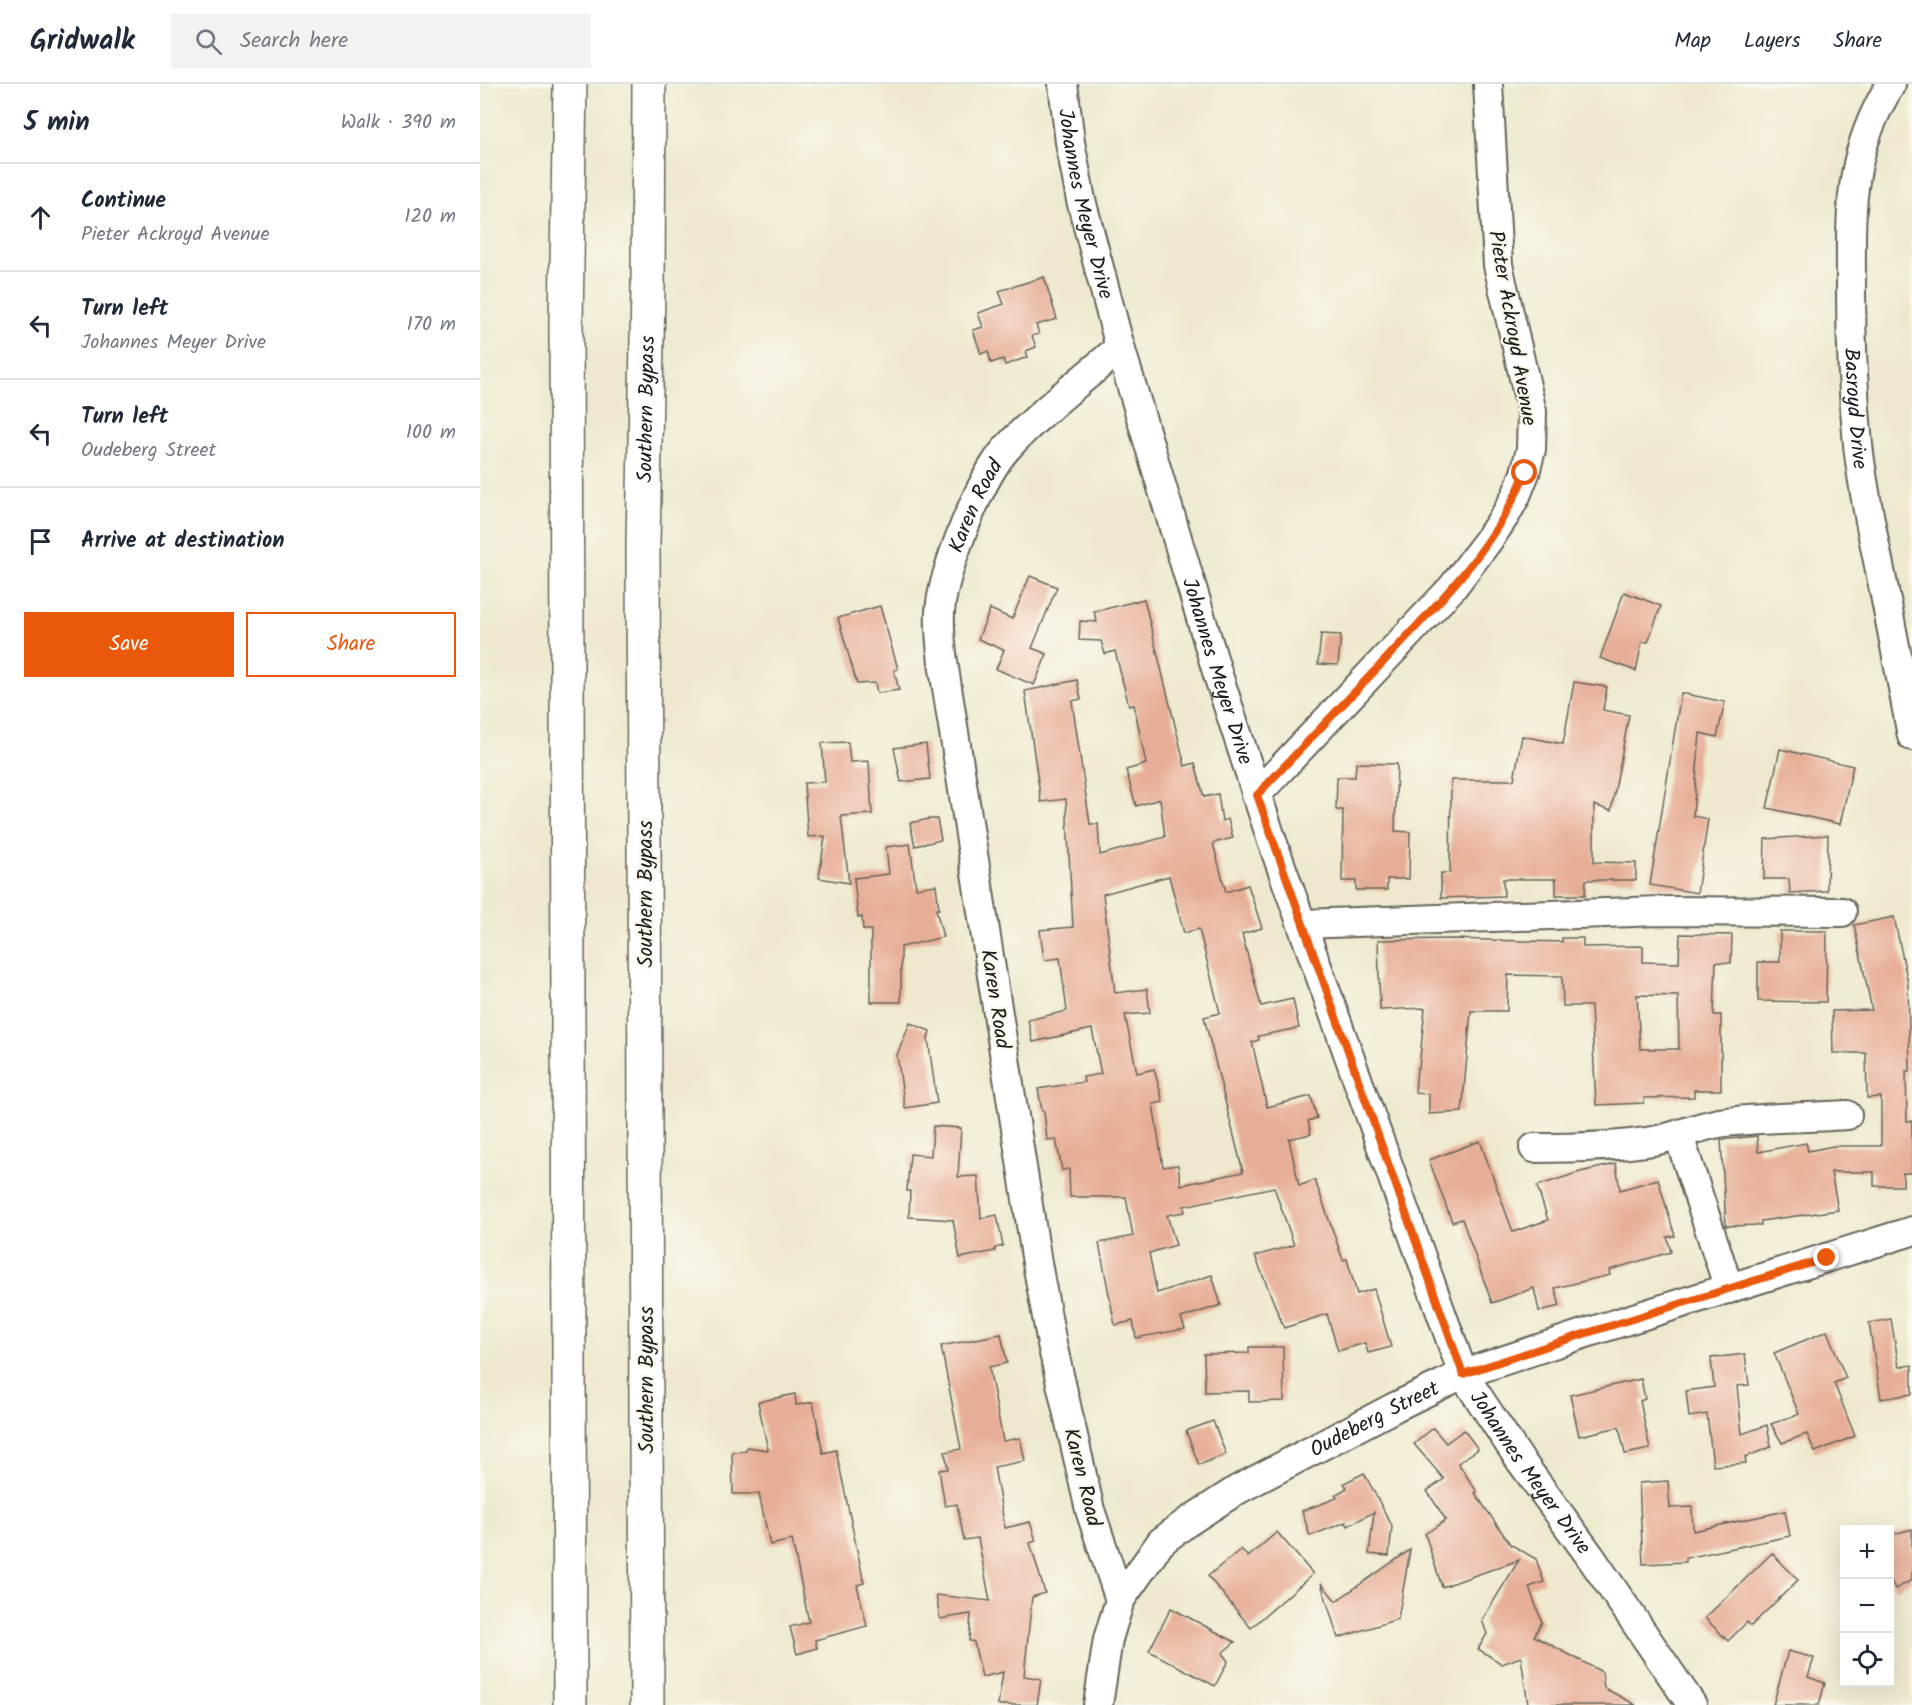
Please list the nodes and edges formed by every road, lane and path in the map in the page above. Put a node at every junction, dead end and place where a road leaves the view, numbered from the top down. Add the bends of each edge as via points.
1 (570, 84) edge
2 (649, 84) edge
3 (1063, 84) edge
4 (1488, 84) edge
5 (1891, 84) edge
6 (1120, 347) junction
7 (1912, 736) edge
8 (1257, 795) junction
9 (1842, 912) dead end
10 (1302, 924) junction
11 (1847, 1115) dead end
12 (1678, 1136) junction
13 (1534, 1148) dead end
14 (1912, 1231) edge
15 (1729, 1289) junction
16 (1463, 1374) junction
17 (1120, 1600) junction
18 (570, 1705) edge
19 (647, 1705) edge
20 (1098, 1705) edge
21 (1692, 1705) edge

1 - 18 highway via 566,322
2 - 19 highway, Southern Bypass via 643,544
3 - 6 street, Johannes Meyer Drive via 1075,172
4 - 8 street, Pieter Ackroyd Avenue via 1498,265 1532,412 1531,449 1525,473 1506,514 1460,579
5 - 7 street, Basroyd Drive via 1868,127 1854,182 1852,372 1871,530
6 - 8 street, Johannes Meyer Drive
6 - 17 street, Karen Road via 1024,430 996,462 958,544 940,613 943,662 1039,1275 1090,1510
8 - 10 street, Johannes Meyer Drive
9 - 10 street via 1660,911
10 - 16 street, Johannes Meyer Drive
11 - 12 street via 1722,1123
12 - 13 street via 1609,1145
12 - 15 street
14 - 15 street, Oudeberg Street
15 - 16 street, Oudeberg Street
16 - 17 street, Oudeberg Street via 1237,1490 1186,1523 1161,1542
16 - 21 street, Johannes Meyer Drive
17 - 20 street via 1108,1639

